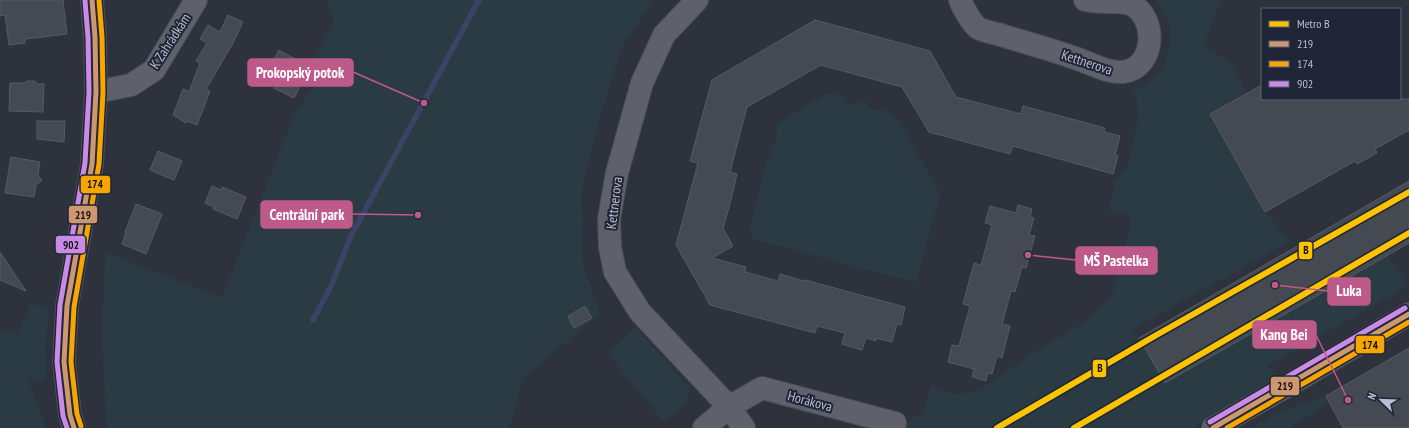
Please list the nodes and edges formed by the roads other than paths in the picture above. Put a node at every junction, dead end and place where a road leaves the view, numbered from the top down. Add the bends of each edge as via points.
1 (92, 0) edge
2 (196, 0) edge
3 (697, 0) edge
4 (960, 0) edge
5 (1085, 0) edge
6 (96, 92) junction
7 (1409, 314) edge
8 (729, 407) junction
9 (893, 426) edge
10 (74, 428) edge
11 (704, 428) edge
12 (744, 428) edge
13 (1212, 428) edge

1 - 6 street
2 - 6 street, K Zahrádkám via 154,70 131,85
3 - 8 street, Kettnerova via 664,35 642,83 617,173 609,219 610,247 616,272 640,312
4 - 5 street, Kettnerova via 977,28 1073,57 1109,71 1124,72 1135,69 1144,59 1150,41 1150,32 1140,11 1130,4
6 - 10 street via 92,164 67,306 64,362 70,415
7 - 13 street
8 - 9 street, Horákova via 762,388
8 - 11 street, Horákova
8 - 12 street, Kettnerova

